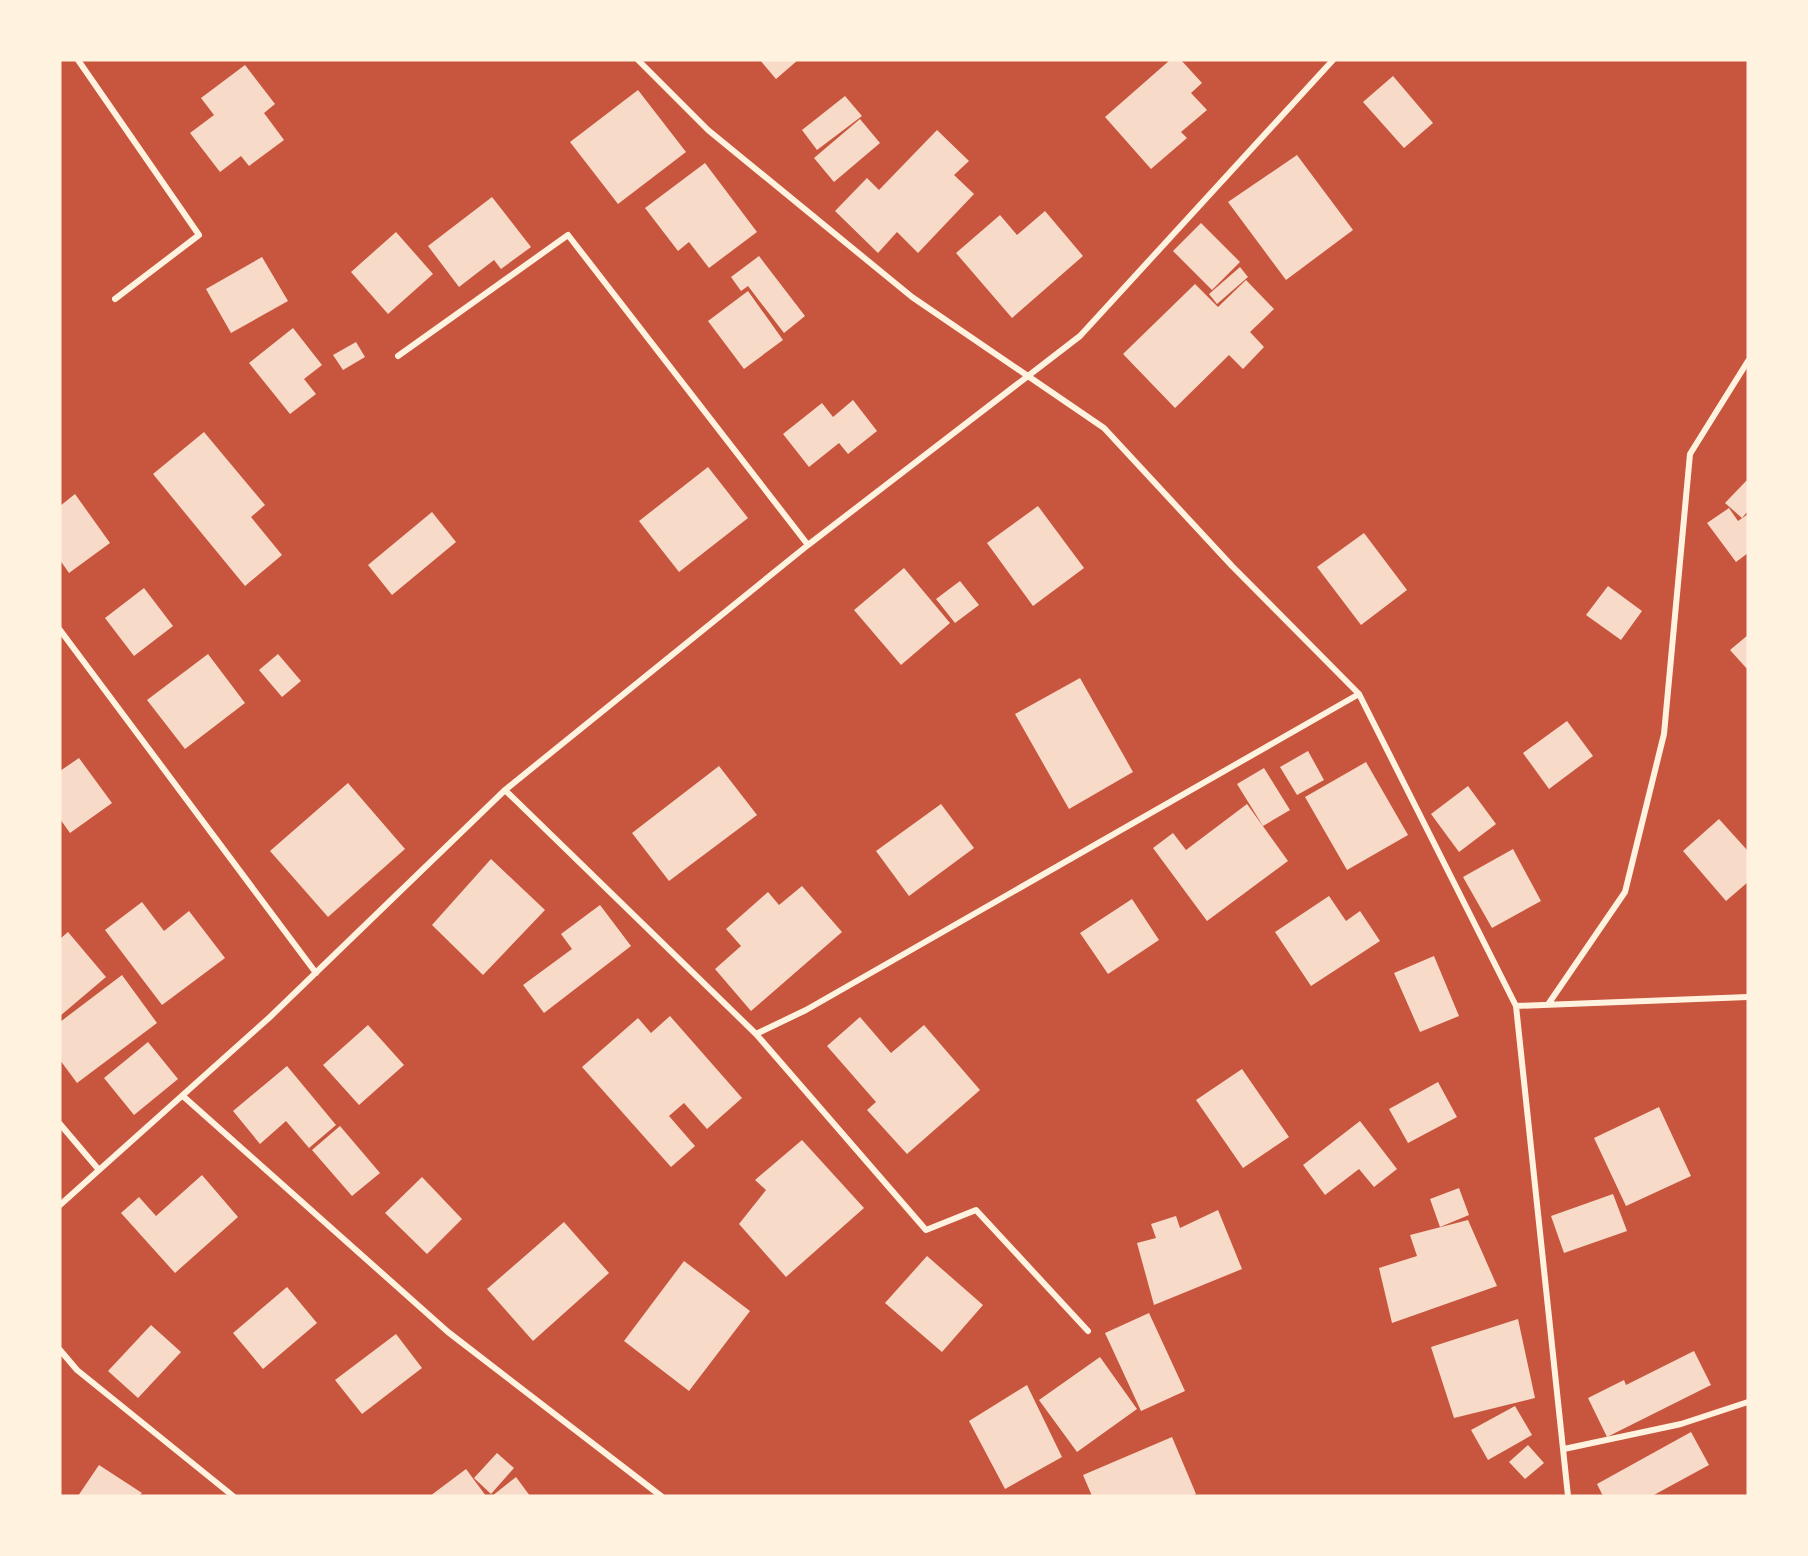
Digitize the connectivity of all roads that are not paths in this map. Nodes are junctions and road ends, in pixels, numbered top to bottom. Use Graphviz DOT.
graph roads {
  1 [pos="78,60"];
  2 [pos="638,60"];
  3 [pos="1333,60"];
  4 [pos="116,299"];
  5 [pos="398,356"];
  6 [pos="1748,361"];
  7 [pos="1027,376"];
  8 [pos="808,545"];
  9 [pos="60,630"];
  10 [pos="1359,694"];
  11 [pos="505,790"];
  12 [pos="316,973"];
  13 [pos="1748,996"];
  14 [pos="1550,1003"];
  15 [pos="1516,1006"];
  16 [pos="756,1034"];
  17 [pos="184,1096"];
  18 [pos="60,1124"];
  19 [pos="99,1170"];
  20 [pos="60,1205"];
  21 [pos="1088,1331"];
  22 [pos="60,1350"];
  23 [pos="1748,1401"];
  24 [pos="1564,1449"];
  25 [pos="233,1496"];
  26 [pos="661,1496"];
  27 [pos="1568,1496"];
  1 -- 4 [label="street"];
  2 -- 7 [label="street"];
  3 -- 7 [label="street"];
  5 -- 8 [label="street"];
  6 -- 14 [label="street"];
  7 -- 8 [label="street"];
  7 -- 10 [label="street"];
  8 -- 11 [label="street"];
  9 -- 12 [label="street"];
  10 -- 15 [label="street"];
  10 -- 16 [label="street"];
  11 -- 12 [label="street"];
  11 -- 16 [label="street"];
  12 -- 17 [label="street"];
  13 -- 14 [label="street"];
  14 -- 15 [label="street"];
  15 -- 24 [label="street"];
  16 -- 21 [label="street"];
  17 -- 19 [label="street"];
  17 -- 26 [label="street"];
  18 -- 19 [label="street"];
  19 -- 20 [label="street"];
  22 -- 25 [label="street"];
  23 -- 24 [label="street"];
  24 -- 27 [label="street"];
}
